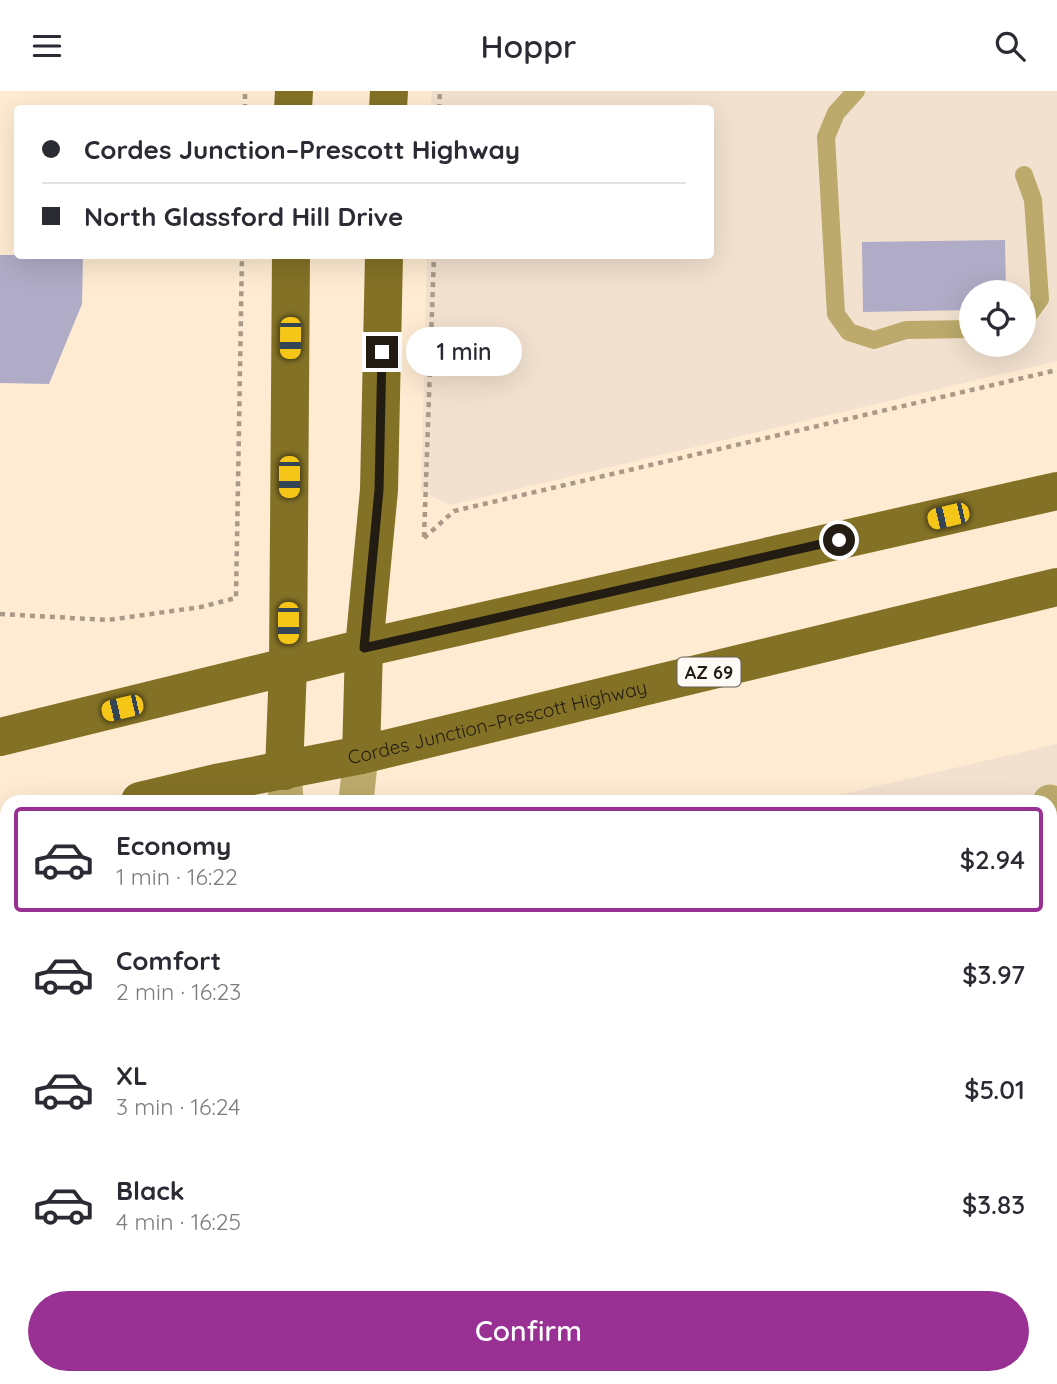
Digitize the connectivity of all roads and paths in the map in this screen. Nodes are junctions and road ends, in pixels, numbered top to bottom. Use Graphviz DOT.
graph roads {
  1 [pos="856,91"];
  2 [pos="1024,175"];
  3 [pos="242,259"];
  4 [pos="291,259"];
  5 [pos="384,259"];
  6 [pos="434,259"];
  7 [pos="1036,304"];
  8 [pos="959,329"];
  9 [pos="1057,370"];
  10 [pos="1057,491"];
  11 [pos="1057,587"];
  12 [pos="0,614"];
  13 [pos="364,648"];
  14 [pos="288,667"];
  15 [pos="0,737"];
  16 [pos="361,755"];
  17 [pos="285,786"];
  18 [pos="165,795"];
  19 [pos="357,795"];
  1 -- 8 [label="lane"];
  2 -- 7 [label="lane"];
  3 -- 12 [label="path"];
  4 -- 14 [label="main road"];
  5 -- 13 [label="main road"];
  6 -- 9 [label="path"];
  10 -- 13 [label="main road"];
  11 -- 16 [label="main road, Cordes Junction–Prescott Highway / AZ 69"];
  13 -- 14 [label="main road"];
  13 -- 16 [label="main road"];
  14 -- 15 [label="main road"];
  14 -- 17 [label="main road"];
  16 -- 17 [label="main road, Cordes Junction–Prescott Highway / AZ 69"];
  16 -- 19 [label="street"];
  17 -- 18 [label="main road, Cordes Junction–Prescott Highway / AZ 69"];
}
